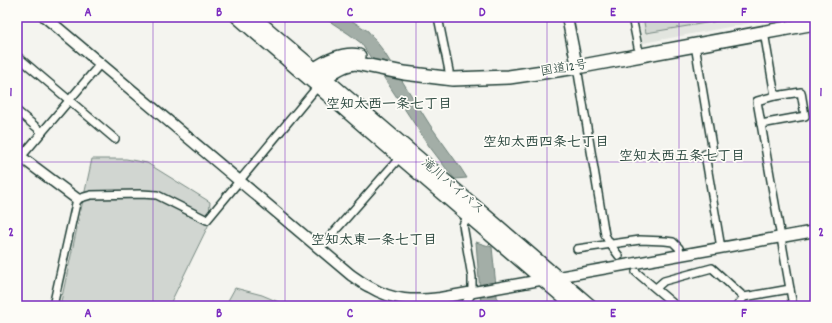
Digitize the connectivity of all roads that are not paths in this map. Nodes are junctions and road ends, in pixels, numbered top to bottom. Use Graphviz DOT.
graph roads {
  1 [pos="45,17"];
  2 [pos="238,17"];
  3 [pos="253,17"];
  4 [pos="438,17"];
  5 [pos="568,17"];
  6 [pos="632,17"];
  7 [pos="805,17"];
  8 [pos="815,23"];
  9 [pos="764,32"];
  10 [pos="695,44"];
  11 [pos="638,47"];
  12 [pos="17,56"];
  13 [pos="363,61"];
  14 [pos="101,63"];
  15 [pos="576,63"];
  16 [pos="402,69"];
  17 [pos="314,70"];
  18 [pos="449,70"];
  19 [pos="321,82"];
  20 [pos="775,96"];
  21 [pos="70,100"];
  22 [pos="17,111"];
  23 [pos="761,124"];
  24 [pos="42,132"];
  25 [pos="115,138"];
  26 [pos="404,153"];
  27 [pos="19,156"];
  28 [pos="239,180"];
  29 [pos="78,200"];
  30 [pos="468,215"];
  31 [pos="815,231"];
  32 [pos="782,237"];
  33 [pos="610,244"];
  34 [pos="320,248"];
  35 [pos="721,248"];
  36 [pos="577,249"];
  37 [pos="681,255"];
  38 [pos="619,256"];
  39 [pos="636,272"];
  40 [pos="550,279"];
  41 [pos="656,288"];
  42 [pos="790,288"];
  43 [pos="475,292"];
  44 [pos="744,297"];
  45 [pos="53,306"];
  46 [pos="464,306"];
  47 [pos="574,306"];
  48 [pos="590,306"];
  49 [pos="676,306"];
  50 [pos="737,306"];
  51 [pos="793,306"];
  1 -- 14 [label="street"];
  2 -- 19 [label="highway"];
  3 -- 17 [label="highway"];
  4 -- 18 [label="street"];
  5 -- 15 [label="street"];
  6 -- 11 [label="street"];
  7 -- 11 [label="highway, 国道12号"];
  8 -- 9 [label="highway, 国道12号"];
  9 -- 10 [label="highway, 国道12号"];
  9 -- 20 [label="street"];
  10 -- 15 [label="highway, 国道12号"];
  10 -- 35 [label="street"];
  11 -- 15 [label="highway, 国道12号"];
  12 -- 21 [label="street"];
  13 -- 16 [label="highway, 国道12号"];
  13 -- 17 [label="highway, 国道12号"];
  13 -- 19 [label="highway, 国道12号"];
  14 -- 21 [label="street"];
  14 -- 28 [label="street"];
  15 -- 16 [label="highway, 国道12号"];
  15 -- 18 [label="highway, 国道12号"];
  15 -- 33 [label="street"];
  16 -- 18 [label="highway, 国道12号"];
  17 -- 19 [label="highway"];
  19 -- 26 [label="highway, 滝川バイパス"];
  19 -- 28 [label="street"];
  20 -- 23 [label="street"];
  20 -- 23 [label="street"];
  21 -- 24 [label="street"];
  21 -- 25 [label="street"];
  22 -- 24 [label="street"];
  23 -- 32 [label="street"];
  24 -- 27 [label="street"];
  26 -- 30 [label="highway, 滝川バイパス"];
  26 -- 34 [label="street"];
  26 -- 40 [label="highway, 滝川バイパス"];
  27 -- 29 [label="street"];
  28 -- 29 [label="street"];
  28 -- 34 [label="street"];
  29 -- 45 [label="street"];
  30 -- 40 [label="highway, 滝川バイパス"];
  30 -- 43 [label="street"];
  31 -- 32 [label="street"];
  32 -- 35 [label="street"];
  32 -- 42 [label="street"];
  33 -- 36 [label="street"];
  33 -- 37 [label="street"];
  33 -- 38 [label="street"];
  34 -- 43 [label="street"];
  35 -- 37 [label="street"];
  37 -- 40 [label="street"];
  39 -- 41 [label="street"];
  40 -- 43 [label="street"];
  40 -- 47 [label="highway, 滝川バイパス"];
  40 -- 48 [label="highway, 滝川バイパス"];
  41 -- 44 [label="street"];
  41 -- 49 [label="street"];
  42 -- 44 [label="street"];
  42 -- 51 [label="street"];
  43 -- 46 [label="street"];
  44 -- 50 [label="street"];
}
